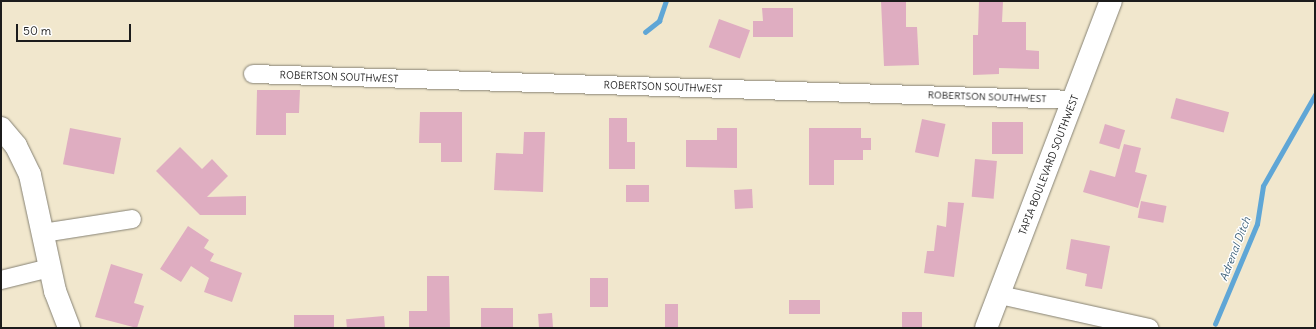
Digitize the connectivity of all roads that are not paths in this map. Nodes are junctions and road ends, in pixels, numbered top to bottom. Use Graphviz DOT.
graph roads {
  1 [pos="1111,1"];
  2 [pos="253,74"];
  3 [pos="1074,100"];
  4 [pos="1,128"];
  5 [pos="132,219"];
  6 [pos="43,233"];
  7 [pos="49,268"];
  8 [pos="1,280"];
  9 [pos="1000,295"];
  10 [pos="69,328"];
  11 [pos="986,328"];
  12 [pos="1149,328"];
  1 -- 3 [label="street, TAPIA BOULEVARD SOUTHWEST"];
  2 -- 3 [label="street, ROBERTSON SOUTHWEST"];
  3 -- 9 [label="street, TAPIA BOULEVARD SOUTHWEST"];
  4 -- 6 [label="street"];
  5 -- 6 [label="street"];
  6 -- 7 [label="street"];
  7 -- 8 [label="street"];
  7 -- 10 [label="street"];
  9 -- 11 [label="street, TAPIA BOULEVARD SOUTHWEST"];
  9 -- 12 [label="street"];
}
